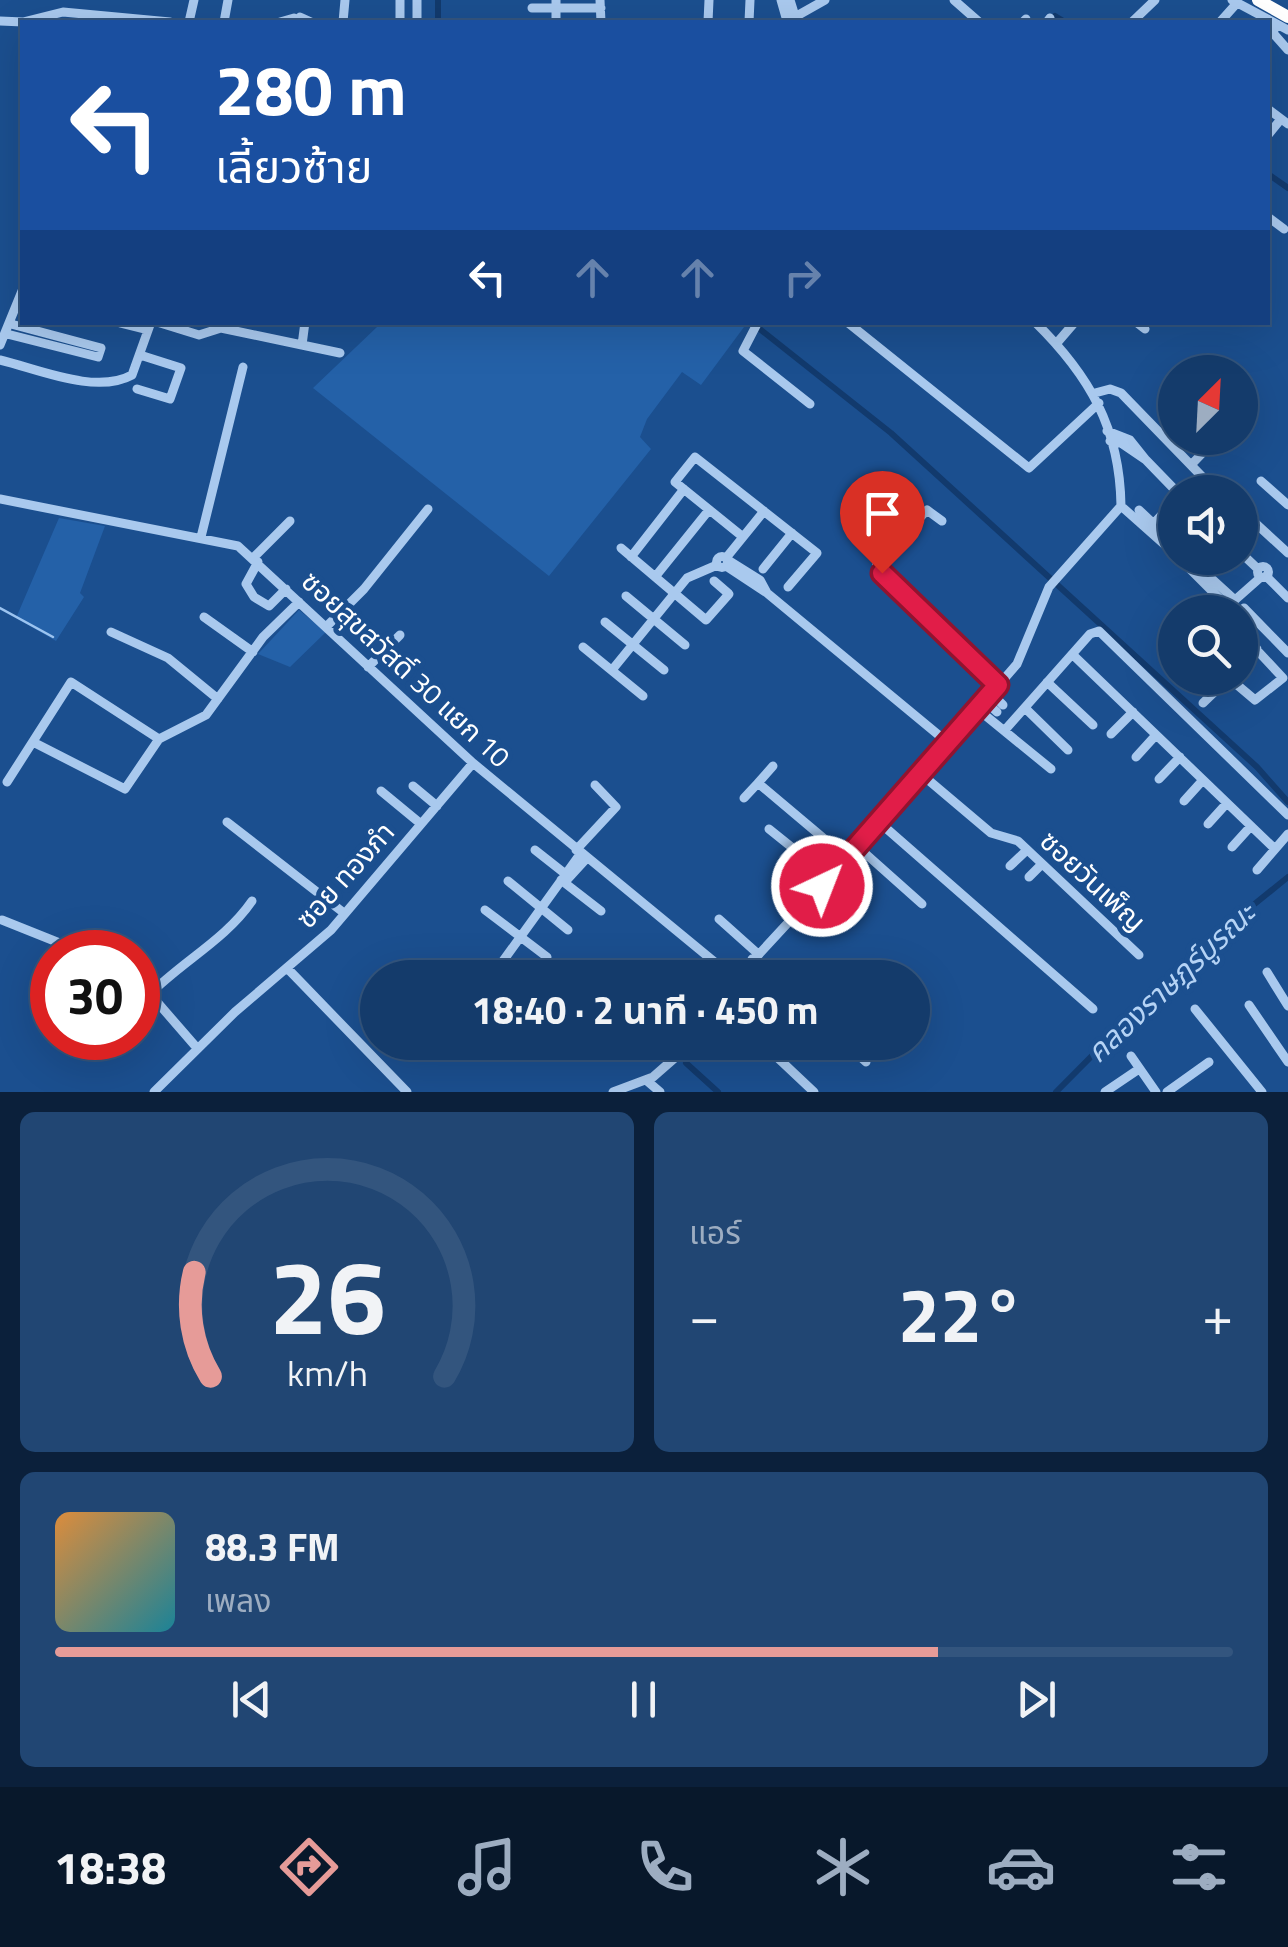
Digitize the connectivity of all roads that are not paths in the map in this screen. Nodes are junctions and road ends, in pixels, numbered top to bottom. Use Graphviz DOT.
graph roads {
  1 [pos="780,0"];
  2 [pos="790,0"];
  3 [pos="825,0"];
  4 [pos="954,0"];
  5 [pos="1155,0"];
  6 [pos="1258,0"];
  7 [pos="1271,0"];
  8 [pos="1235,1"];
  9 [pos="556,4"];
  10 [pos="600,4"];
  11 [pos="532,8"];
  12 [pos="1285,15"];
  13 [pos="31,20"];
  14 [pos="149,20"];
  15 [pos="789,20"];
  16 [pos="977,20"];
  17 [pos="1134,20"];
  18 [pos="1288,30"];
  19 [pos="1288,50"];
  20 [pos="1270,218"];
  21 [pos="1284,229"];
  22 [pos="20,299"];
  23 [pos="152,325"];
  24 [pos="305,325"];
  25 [pos="1038,325"];
  26 [pos="1072,325"];
  27 [pos="859,326"];
  28 [pos="755,327"];
  29 [pos="9,329"];
  30 [pos="1056,344"];
  31 [pos="0,345"];
  32 [pos="302,345"];
  33 [pos="340,353"];
  34 [pos="140,356"];
  35 [pos="0,360"];
  36 [pos="243,367"];
  37 [pos="137,389"];
  38 [pos="1097,398"];
  39 [pos="810,404"];
  40 [pos="1108,436"];
  41 [pos="1200,455"];
  42 [pos="1190,465"];
  43 [pos="1161,475"];
  44 [pos="1200,475"];
  45 [pos="1261,481"];
  46 [pos="684,489"];
  47 [pos="0,499"];
  48 [pos="1288,505"];
  49 [pos="1121,506"];
  50 [pos="428,509"];
  51 [pos="710,510"];
  52 [pos="1139,510"];
  53 [pos="764,511"];
  54 [pos="1158,520"];
  55 [pos="290,521"];
  56 [pos="942,521"];
  57 [pos="1154,524"];
  58 [pos="1258,524"];
  59 [pos="1158,528"];
  60 [pos="792,533"];
  61 [pos="201,536"];
  62 [pos="743,537"];
  63 [pos="1158,539"];
  64 [pos="620,548"];
  65 [pos="1287,551"];
  66 [pos="632,556"];
  67 [pos="255,560"];
  68 [pos="724,562"];
  69 [pos="1258,568"];
  70 [pos="763,569"];
  71 [pos="1263,572"];
  72 [pos="1194,575"];
  73 [pos="1208,575"];
  74 [pos="655,577"];
  75 [pos="714,581"];
  76 [pos="788,587"];
  77 [pos="286,589"];
  78 [pos="674,594"];
  79 [pos="1212,595"];
  80 [pos="626,596"];
  81 [pos="1288,598"];
  82 [pos="299,602"];
  83 [pos="204,617"];
  84 [pos="654,619"];
  85 [pos="605,622"];
  86 [pos="1258,622"];
  87 [pos="326,627"];
  88 [pos="111,632"];
  89 [pos="400,635"];
  90 [pos="1272,636"];
  91 [pos="633,644"];
  92 [pos="685,645"];
  93 [pos="583,647"];
  94 [pos="1258,648"];
  95 [pos="252,652"];
  96 [pos="1288,653"];
  97 [pos="1072,654"];
  98 [pos="368,666"];
  99 [pos="612,670"];
  100 [pos="664,670"];
  101 [pos="1048,682"];
  102 [pos="991,693"];
  103 [pos="1212,695"];
  104 [pos="1249,695"];
  105 [pos="643,696"];
  106 [pos="218,700"];
  107 [pos="1203,704"];
  108 [pos="1025,708"];
  109 [pos="1132,712"];
  110 [pos="986,716"];
  111 [pos="1006,717"];
  112 [pos="1093,725"];
  113 [pos="1110,734"];
  114 [pos="1156,735"];
  115 [pos="159,739"];
  116 [pos="33,742"];
  117 [pos="948,742"];
  118 [pos="1068,750"];
  119 [pos="1136,757"];
  120 [pos="1180,757"];
  121 [pos="473,763"];
  122 [pos="773,766"];
  123 [pos="1050,769"];
  124 [pos="920,774"];
  125 [pos="1160,780"];
  126 [pos="1203,780"];
  127 [pos="7,782"];
  128 [pos="758,783"];
  129 [pos="595,785"];
  130 [pos="413,786"];
  131 [pos="380,791"];
  132 [pos="744,798"];
  133 [pos="1184,801"];
  134 [pos="1227,804"];
  135 [pos="437,806"];
  136 [pos="1288,815"];
  137 [pos="227,822"];
  138 [pos="879,822"];
  139 [pos="421,824"];
  140 [pos="1208,824"];
  141 [pos="1251,826"];
  142 [pos="770,829"];
  143 [pos="1288,834"];
  144 [pos="282,842"];
  145 [pos="858,847"];
  146 [pos="1232,847"];
  147 [pos="1275,849"];
  148 [pos="534,850"];
  149 [pos="1027,850"];
  150 [pos="581,854"];
  151 [pos="274,856"];
  152 [pos="847,858"];
  153 [pos="1042,864"];
  154 [pos="1010,866"];
  155 [pos="1257,870"];
  156 [pos="830,878"];
  157 [pos="1028,878"];
  158 [pos="564,880"];
  159 [pos="508,882"];
  160 [pos="252,901"];
  161 [pos="922,904"];
  162 [pos="542,908"];
  163 [pos="485,910"];
  164 [pos="601,911"];
  165 [pos="344,912"];
  166 [pos="1108,912"];
  167 [pos="2,920"];
  168 [pos="719,920"];
  169 [pos="1102,922"];
  170 [pos="568,930"];
  171 [pos="30,931"];
  172 [pos="520,937"];
  173 [pos="1139,955"];
  174 [pos="755,956"];
  175 [pos="546,957"];
  176 [pos="504,960"];
  177 [pos="713,960"];
  178 [pos="751,960"];
  179 [pos="758,960"];
  180 [pos="287,968"];
  181 [pos="1267,972"];
  182 [pos="160,987"];
  183 [pos="1249,1005"];
  184 [pos="1288,1006"];
  185 [pos="160,1007"];
  186 [pos="1093,1009"];
  187 [pos="1195,1009"];
  188 [pos="197,1048"];
  189 [pos="1284,1048"];
  190 [pos="1131,1056"];
  191 [pos="675,1060"];
  192 [pos="780,1060"];
  193 [pos="1209,1062"];
  194 [pos="1288,1062"];
  195 [pos="1140,1069"];
  196 [pos="646,1080"];
  197 [pos="154,1092"];
  198 [pos="406,1092"];
  199 [pos="613,1092"];
  200 [pos="660,1092"];
  201 [pos="814,1092"];
  202 [pos="1105,1092"];
  203 [pos="1156,1092"];
  204 [pos="1167,1092"];
  205 [pos="1262,1092"];
  1 -- 15 [label="street"];
  2 -- 15 [label="street"];
  3 -- 15 [label="street"];
  4 -- 16 [label="street"];
  5 -- 17 [label="street"];
  6 -- 12 [label="highway"];
  7 -- 12 [label="highway"];
  8 -- 12 [label="street"];
  9 -- 10 [label="street"];
  9 -- 11 [label="street"];
  12 -- 18 [label="street"];
  12 -- 19 [label="street"];
  13 -- 14 [label="street"];
  20 -- 21 [label="street"];
  22 -- 29 [label="street"];
  23 -- 32 [label="street"];
  23 -- 34 [label="street"];
  24 -- 32 [label="street"];
  25 -- 30 [label="street"];
  26 -- 30 [label="street"];
  27 -- 38 [label="street"];
  28 -- 39 [label="street"];
  29 -- 29 [label="street"];
  29 -- 31 [label="street"];
  30 -- 38 [label="street"];
  32 -- 33 [label="street"];
  34 -- 35 [label="street"];
  34 -- 37 [label="street"];
  36 -- 61 [label="street"];
  38 -- 40 [label="street"];
  38 -- 42 [label="street"];
  40 -- 43 [label="street"];
  40 -- 49 [label="street"];
  41 -- 42 [label="street"];
  42 -- 44 [label="street"];
  45 -- 48 [label="street"];
  46 -- 51 [label="street"];
  46 -- 53 [label="street"];
  46 -- 66 [label="street"];
  47 -- 61 [label="street, ซอยสุขสวัสดิ์ 30 แยก 10"];
  49 -- 63 [label="street"];
  49 -- 102 [label="street"];
  50 -- 87 [label="street"];
  51 -- 62 [label="street"];
  51 -- 74 [label="street"];
  52 -- 57 [label="street"];
  53 -- 60 [label="street"];
  53 -- 62 [label="street"];
  54 -- 57 [label="street"];
  55 -- 67 [label="street"];
  56 -- 102 [label="street"];
  57 -- 59 [label="street"];
  58 -- 65 [label="street"];
  60 -- 70 [label="street"];
  60 -- 76 [label="street"];
  61 -- 67 [label="street, ซอยสุขสวัสดิ์ 30 แยก 10"];
  62 -- 68 [label="street"];
  64 -- 66 [label="street"];
  65 -- 71 [label="street"];
  66 -- 74 [label="street"];
  67 -- 77 [label="street, ซอยสุขสวัสดิ์ 30 แยก 10"];
  67 -- 77 [label="street"];
  68 -- 78 [label="street"];
  68 -- 117 [label="street"];
  69 -- 71 [label="street"];
  71 -- 73 [label="street"];
  71 -- 81 [label="street"];
  72 -- 79 [label="street"];
  74 -- 78 [label="street"];
  75 -- 78 [label="street"];
  77 -- 82 [label="street, ซอยสุขสวัสดิ์ 30 แยก 10"];
  78 -- 84 [label="street"];
  80 -- 84 [label="street"];
  82 -- 87 [label="street, ซอยสุขสวัสดิ์ 30 แยก 10"];
  82 -- 95 [label="street"];
  83 -- 95 [label="street"];
  84 -- 91 [label="street"];
  84 -- 92 [label="street"];
  85 -- 91 [label="street"];
  86 -- 90 [label="street"];
  87 -- 98 [label="street, ซอยสุขสวัสดิ์ 30 แยก 10"];
  88 -- 106 [label="street"];
  89 -- 98 [label="street"];
  90 -- 94 [label="street"];
  90 -- 96 [label="street"];
  91 -- 99 [label="street"];
  91 -- 100 [label="street"];
  93 -- 99 [label="street"];
  94 -- 104 [label="street"];
  95 -- 106 [label="street"];
  97 -- 101 [label="street"];
  97 -- 109 [label="street"];
  97 -- 136 [label="street"];
  98 -- 121 [label="street, ซอยสุขสวัสดิ์ 30 แยก 10"];
  99 -- 105 [label="street"];
  101 -- 108 [label="street"];
  101 -- 112 [label="street"];
  102 -- 111 [label="street"];
  102 -- 117 [label="street"];
  103 -- 107 [label="street"];
  106 -- 115 [label="street"];
  108 -- 111 [label="street"];
  108 -- 118 [label="street"];
  109 -- 113 [label="street"];
  109 -- 114 [label="street"];
  110 -- 111 [label="street"];
  111 -- 123 [label="street"];
  114 -- 119 [label="street"];
  114 -- 120 [label="street"];
  115 -- 116 [label="street"];
  115 -- 116 [label="street"];
  116 -- 127 [label="street"];
  117 -- 124 [label="street"];
  120 -- 125 [label="street"];
  120 -- 126 [label="street"];
  121 -- 135 [label="street, ซอย ทองภํา"];
  121 -- 150 [label="street, ซอยสุขสวัสดิ์ 30 แยก 10"];
  122 -- 128 [label="street"];
  124 -- 138 [label="street"];
  124 -- 149 [label="street, ซอยวันเพ็ญ"];
  126 -- 133 [label="street"];
  126 -- 134 [label="street"];
  128 -- 132 [label="street"];
  128 -- 152 [label="street"];
  129 -- 150 [label="street"];
  130 -- 135 [label="street"];
  131 -- 139 [label="street"];
  134 -- 140 [label="street"];
  134 -- 141 [label="street"];
  135 -- 139 [label="street, ซอย ทองภํา"];
  137 -- 151 [label="street"];
  138 -- 145 [label="street"];
  138 -- 186 [label="street"];
  139 -- 165 [label="street, ซอย ทองภํา"];
  141 -- 146 [label="street"];
  141 -- 147 [label="street"];
  142 -- 156 [label="street"];
  143 -- 147 [label="street"];
  144 -- 151 [label="street"];
  145 -- 152 [label="street"];
  145 -- 161 [label="street"];
  147 -- 155 [label="street"];
  148 -- 158 [label="street"];
  149 -- 153 [label="street, ซอยวันเพ็ญ"];
  149 -- 154 [label="street"];
  150 -- 158 [label="street"];
  150 -- 177 [label="street, ซอยสุขสวัสดิ์ 30 แยก 10"];
  151 -- 165 [label="street"];
  152 -- 156 [label="street"];
  153 -- 157 [label="street"];
  153 -- 169 [label="street, ซอยวันเพ็ญ"];
  156 -- 174 [label="street"];
  158 -- 162 [label="street"];
  158 -- 164 [label="street"];
  159 -- 162 [label="street"];
  160 -- 182 [label="street"];
  162 -- 170 [label="street"];
  162 -- 172 [label="street"];
  163 -- 172 [label="street"];
  165 -- 180 [label="street, ซอย ทองภํา"];
  166 -- 169 [label="street"];
  167 -- 171 [label="street"];
  168 -- 174 [label="street"];
  169 -- 173 [label="street, ซอยวันเพ็ญ"];
  172 -- 175 [label="street"];
  172 -- 176 [label="street"];
  174 -- 178 [label="street"];
  174 -- 179 [label="street"];
  180 -- 188 [label="street, ซอย ทองภํา"];
  180 -- 198 [label="street"];
  181 -- 184 [label="street"];
  183 -- 189 [label="street"];
  185 -- 188 [label="street"];
  187 -- 205 [label="street"];
  188 -- 197 [label="street, ซอย ทองภํา"];
  189 -- 194 [label="street"];
  190 -- 195 [label="street"];
  191 -- 196 [label="street"];
  192 -- 201 [label="street"];
  193 -- 204 [label="street"];
  195 -- 202 [label="street"];
  195 -- 203 [label="street"];
  196 -- 199 [label="street"];
  196 -- 200 [label="street"];
}
